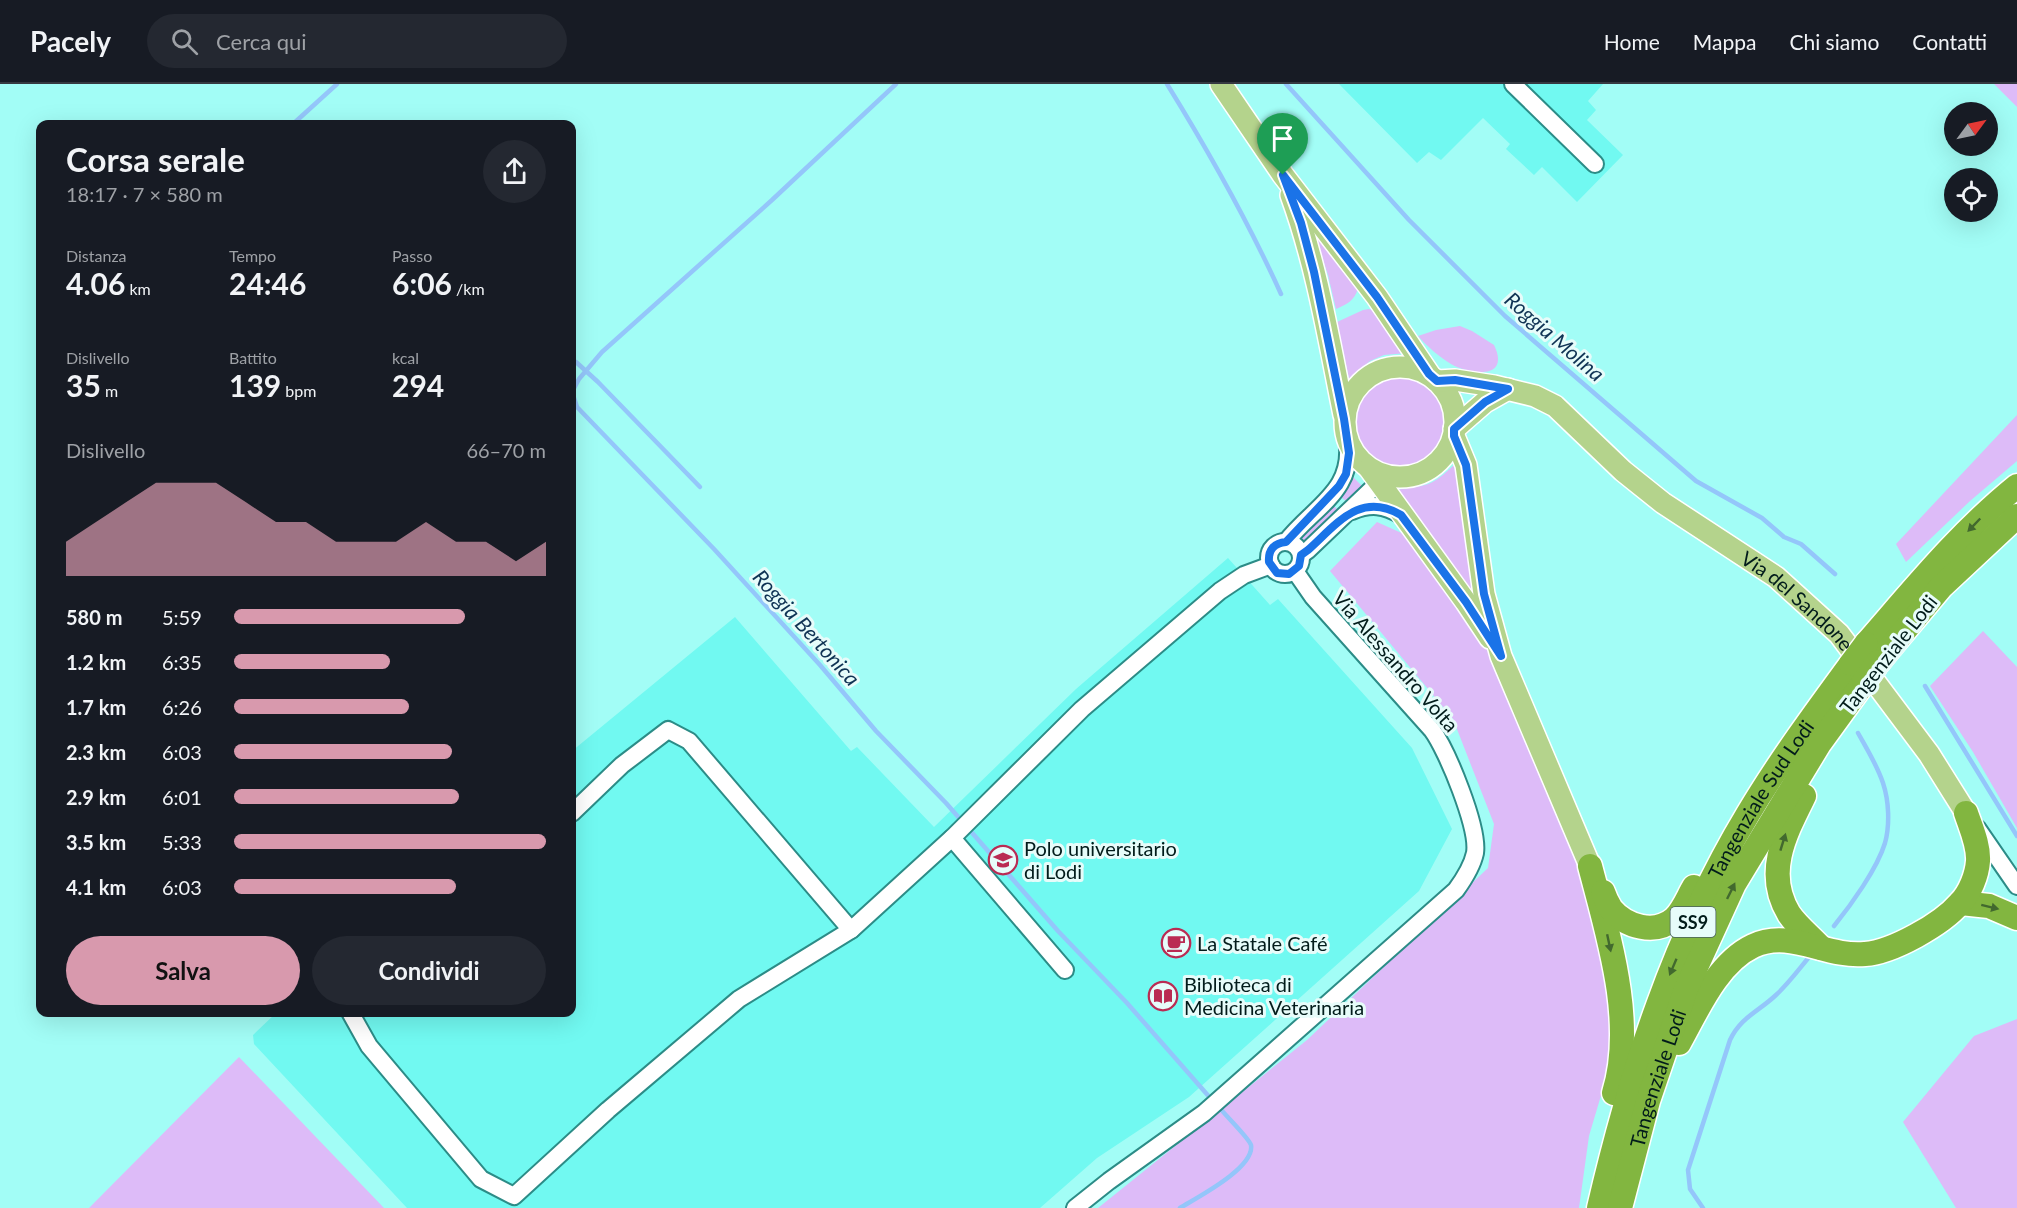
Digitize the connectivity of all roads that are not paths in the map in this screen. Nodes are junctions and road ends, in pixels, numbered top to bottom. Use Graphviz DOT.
graph roads {
  1 [pos="1221,84"];
  2 [pos="1513,84"];
  3 [pos="1595,164"];
  4 [pos="1283,175"];
  5 [pos="1433,377"];
  6 [pos="1508,389"];
  7 [pos="1346,429"];
  8 [pos="1454,432"];
  9 [pos="1381,475"];
  10 [pos="2017,486"];
  11 [pos="1349,513"];
  12 [pos="1401,515"];
  13 [pos="2017,516"];
  14 [pos="1286,542"];
  15 [pos="1301,555"];
  16 [pos="1271,565"];
  17 [pos="1295,571"];
  18 [pos="1872,653"];
  19 [pos="1501,656"];
  20 [pos="1857,673"];
  21 [pos="1819,744"];
  22 [pos="576,809"];
  23 [pos="1966,813"];
  24 [pos="955,835"];
  25 [pos="1733,841"];
  26 [pos="1590,866"];
  27 [pos="2017,886"];
  28 [pos="1961,903"];
  29 [pos="2017,918"];
  30 [pos="851,930"];
  31 [pos="1821,948"];
  32 [pos="1065,970"];
  33 [pos="353,1017"];
  34 [pos="1648,1101"];
  35 [pos="1075,1208"];
  36 [pos="1598,1208"];
  37 [pos="1620,1208"];
  1 -- 4 [label="main road"];
  2 -- 3 [label="street"];
  4 -- 5 [label="main road"];
  4 -- 7 [label="main road"];
  5 -- 6 [label="main road, Via del Sandone"];
  5 -- 7 [label="main road"];
  5 -- 8 [label="main road"];
  6 -- 8 [label="main road"];
  6 -- 23 [label="main road, Via del Sandone"];
  7 -- 9 [label="main road"];
  7 -- 14 [label="street"];
  8 -- 9 [label="main road"];
  8 -- 19 [label="main road"];
  9 -- 11 [label="street"];
  9 -- 12 [label="main road"];
  10 -- 18 [label="highway, SS9, one-way"];
  11 -- 12 [label="street"];
  11 -- 15 [label="street"];
  12 -- 19 [label="main road"];
  13 -- 18 [label="highway, Tangenziale Lodi / SS9"];
  14 -- 15 [label="street"];
  14 -- 16 [label="street"];
  15 -- 17 [label="street"];
  16 -- 17 [label="street"];
  16 -- 24 [label="street"];
  17 -- 35 [label="street, Via Alessandro Volta"];
  18 -- 20 [label="highway, Tangenziale Lodi / SS9, bridge"];
  19 -- 26 [label="main road"];
  20 -- 21 [label="highway, Tangenziale Lodi / SS9"];
  20 -- 25 [label="highway, Tangenziale Sud Lodi / SS9"];
  31 -- 21 [label="highway, one-way"];
  34 -- 21 [label="highway, Tangenziale Lodi / SS9, one-way"];
  22 -- 30 [label="street"];
  23 -- 27 [label="street, Via del Sandone"];
  23 -- 28 [label="highway"];
  24 -- 30 [label="street"];
  24 -- 32 [label="street"];
  25 -- 26 [label="highway"];
  25 -- 36 [label="highway, Tangenziale Sud Lodi / SS9, one-way"];
  26 -- 36 [label="highway, one-way"];
  28 -- 29 [label="highway, one-way"];
  28 -- 31 [label="highway"];
  30 -- 33 [label="street"];
  31 -- 34 [label="highway"];
  34 -- 37 [label="highway, Tangenziale Lodi / SS9"];
}
